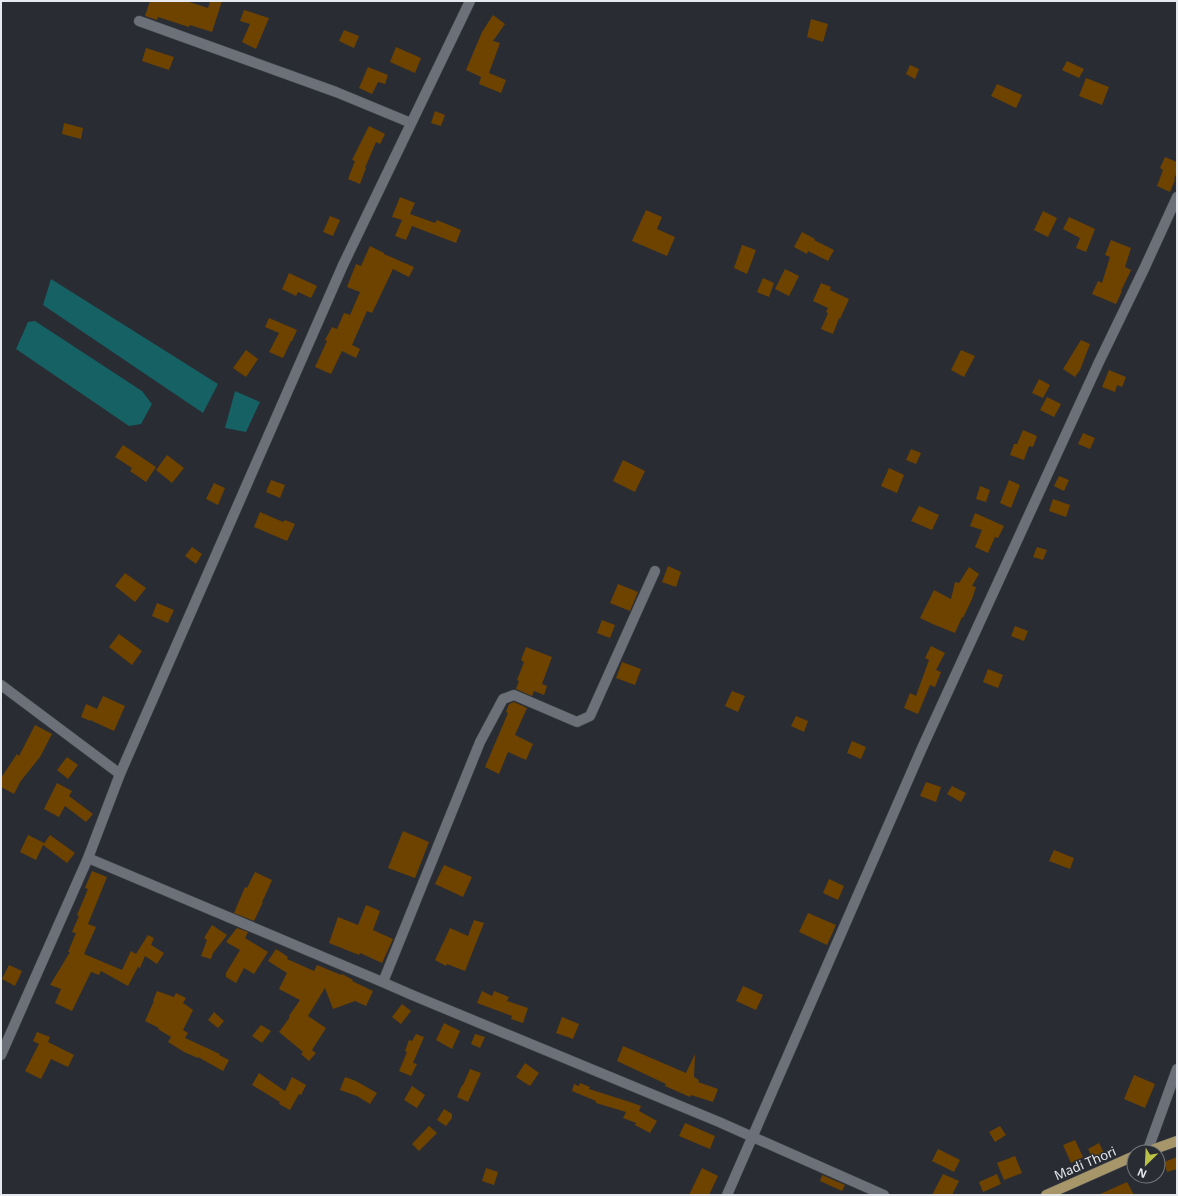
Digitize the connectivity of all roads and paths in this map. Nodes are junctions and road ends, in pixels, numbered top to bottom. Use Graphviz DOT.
graph roads {
  1 [pos="470,1"];
  2 [pos="139,21"];
  3 [pos="411,123"];
  4 [pos="1177,197"];
  5 [pos="655,571"];
  6 [pos="1,685"];
  7 [pos="120,774"];
  8 [pos="88,858"];
  9 [pos="383,982"];
  10 [pos="1,1055"];
  11 [pos="1177,1069"];
  12 [pos="752,1136"];
  13 [pos="1177,1141"];
  14 [pos="1149,1144"];
  15 [pos="1166,1145"];
  16 [pos="1126,1160"];
  17 [pos="727,1195"];
  18 [pos="884,1195"];
  19 [pos="1046,1195"];
  1 -- 3 [label="street"];
  2 -- 3 [label="street"];
  3 -- 7 [label="street"];
  4 -- 12 [label="street"];
  5 -- 9 [label="street"];
  6 -- 7 [label="street"];
  7 -- 8 [label="street"];
  8 -- 9 [label="street"];
  8 -- 10 [label="street"];
  9 -- 12 [label="street"];
  11 -- 14 [label="street"];
  12 -- 17 [label="street"];
  12 -- 18 [label="street"];
  13 -- 15 [label="main road"];
  16 -- 19 [label="main road, Madi Thori"];
}
